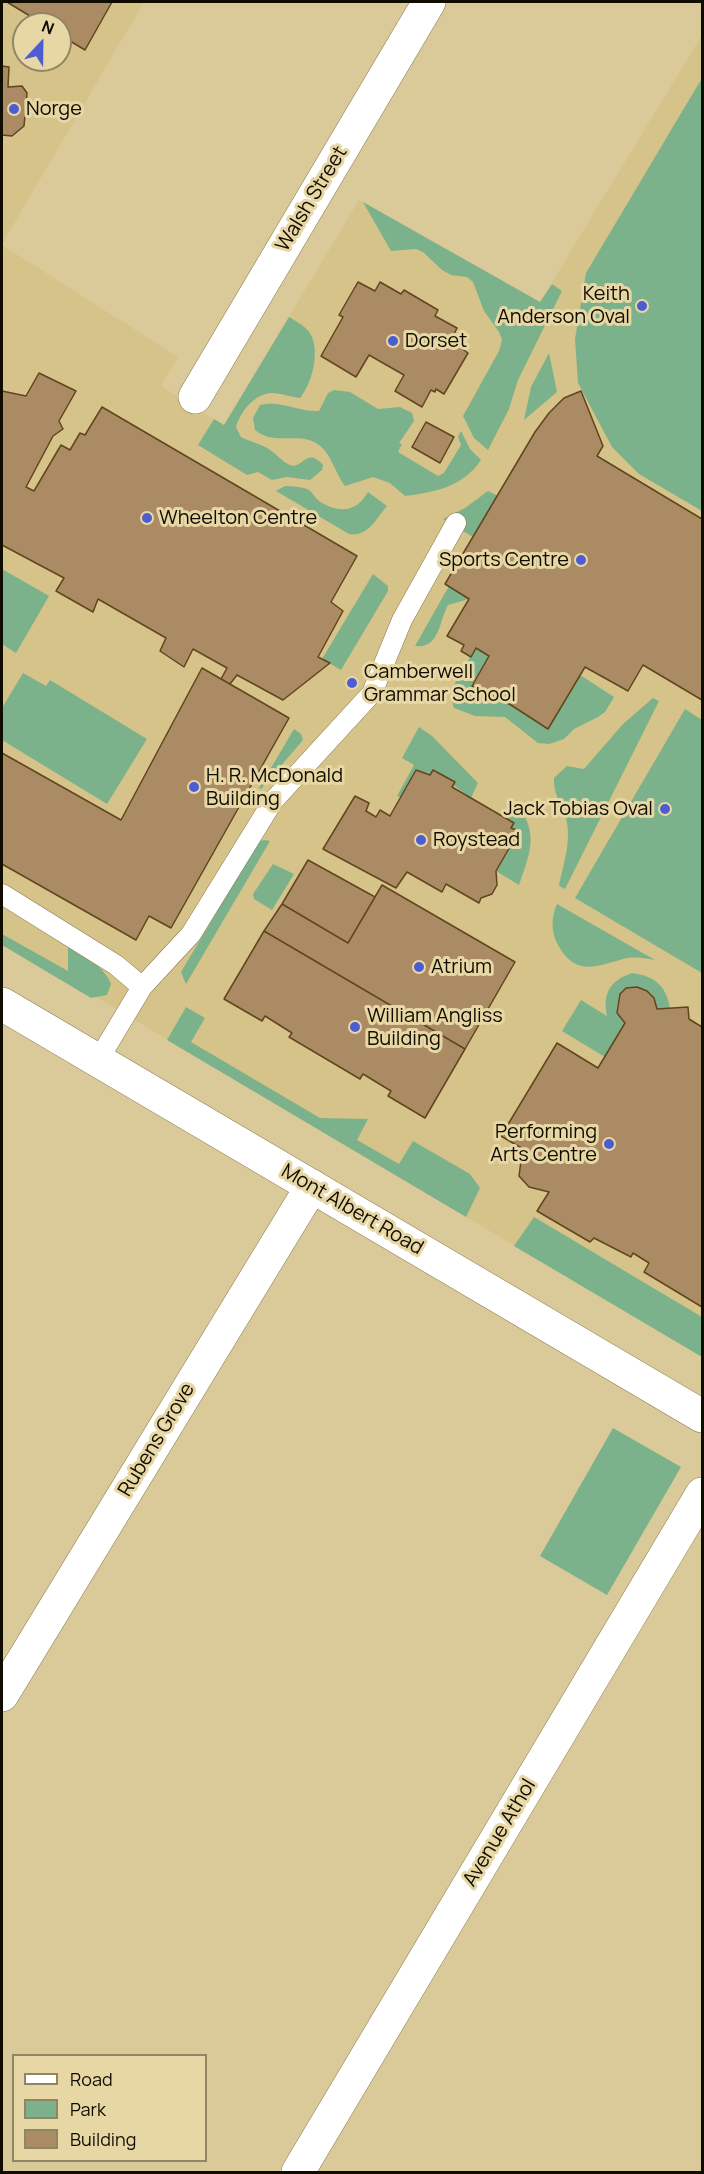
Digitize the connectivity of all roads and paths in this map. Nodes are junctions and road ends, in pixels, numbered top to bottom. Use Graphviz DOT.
graph roads {
  1 [pos="429,2"];
  2 [pos="195,397"];
  3 [pos="456,523"];
  4 [pos="2,894"];
  5 [pos="142,987"];
  6 [pos="2,1004"];
  7 [pos="97,1062"];
  8 [pos="312,1186"];
  9 [pos="702,1416"];
  10 [pos="702,1494"];
  11 [pos="2,1695"];
  12 [pos="298,2172"];
  1 -- 2 [label="street, Walsh Street"];
  3 -- 5 [label="lane"];
  4 -- 5 [label="lane"];
  5 -- 7 [label="lane"];
  6 -- 7 [label="street, Mont Albert Road"];
  7 -- 8 [label="street, Mont Albert Road"];
  8 -- 9 [label="street, Mont Albert Road"];
  8 -- 11 [label="street, Rubens Grove"];
  10 -- 12 [label="street, Avenue Athol"];
}
